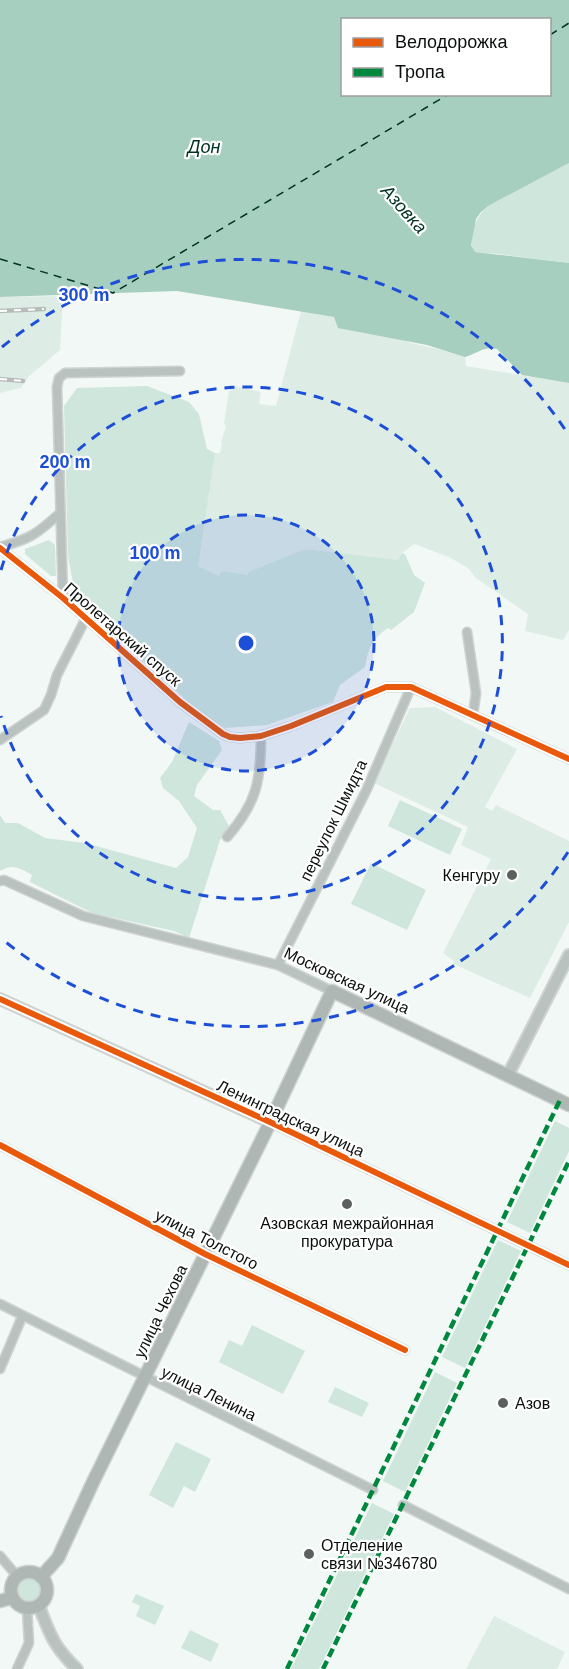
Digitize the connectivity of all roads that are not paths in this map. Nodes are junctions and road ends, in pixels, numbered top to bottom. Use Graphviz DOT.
graph roads {
  1 [pos="180,371"];
  2 [pos="60,513"];
  3 [pos="0,547"];
  4 [pos="63,598"];
  5 [pos="85,620"];
  6 [pos="467,632"];
  7 [pos="411,687"];
  8 [pos="473,715"];
  9 [pos="261,736"];
  10 [pos="0,740"];
  11 [pos="569,759"];
  12 [pos="227,837"];
  13 [pos="0,881"];
  14 [pos="569,954"];
  15 [pos="278,965"];
  16 [pos="332,991"];
  17 [pos="0,999"];
  18 [pos="508,1075"];
  19 [pos="569,1105"];
  20 [pos="270,1122"];
  21 [pos="0,1145"];
  22 [pos="206,1254"];
  23 [pos="569,1265"];
  24 [pos="0,1305"];
  25 [pos="22,1317"];
  26 [pos="405,1350"];
  27 [pos="0,1370"];
  28 [pos="146,1378"];
  29 [pos="372,1490"];
  30 [pos="403,1505"];
  31 [pos="0,1556"];
  32 [pos="16,1576"];
  33 [pos="41,1577"];
  34 [pos="569,1589"];
  35 [pos="6,1599"];
  36 [pos="33,1607"];
  37 [pos="17,1669"];
  38 [pos="77,1669"];
  1 -- 2 [label="street"];
  2 -- 3 [label="street"];
  2 -- 4 [label="street"];
  3 -- 4 [label="street, Пролетарский спуск"];
  4 -- 5 [label="street, Пролетарский спуск"];
  5 -- 9 [label="street, Пролетарский спуск"];
  5 -- 10 [label="street"];
  6 -- 8 [label="street"];
  7 -- 8 [label="street"];
  7 -- 9 [label="street"];
  7 -- 15 [label="street, переулок Шмидта"];
  8 -- 11 [label="street"];
  9 -- 12 [label="street"];
  13 -- 15 [label="street, Московская улица"];
  14 -- 18 [label="street"];
  15 -- 16 [label="street, Московская улица"];
  16 -- 18 [label="main road, Московская улица"];
  16 -- 20 [label="main road, улица Чехова"];
  17 -- 20 [label="street, Ленинградская улица"];
  18 -- 19 [label="main road, Московская улица"];
  20 -- 22 [label="main road, улица Чехова"];
  20 -- 23 [label="street, Ленинградская улица"];
  21 -- 22 [label="street, улица Толстого"];
  22 -- 26 [label="street, улица Толстого"];
  22 -- 28 [label="main road, улица Чехова"];
  24 -- 25 [label="street, улица Ленина"];
  25 -- 27 [label="street"];
  25 -- 28 [label="street, улица Ленина"];
  28 -- 29 [label="street, улица Ленина"];
  28 -- 33 [label="main road, улица Чехова"];
  30 -- 34 [label="street"];
  31 -- 32 [label="street"];
  32 -- 33 [label="main road"];
  32 -- 35 [label="main road"];
  33 -- 36 [label="main road"];
  35 -- 36 [label="main road"];
  36 -- 37 [label="street"];
  36 -- 38 [label="street"];
}
